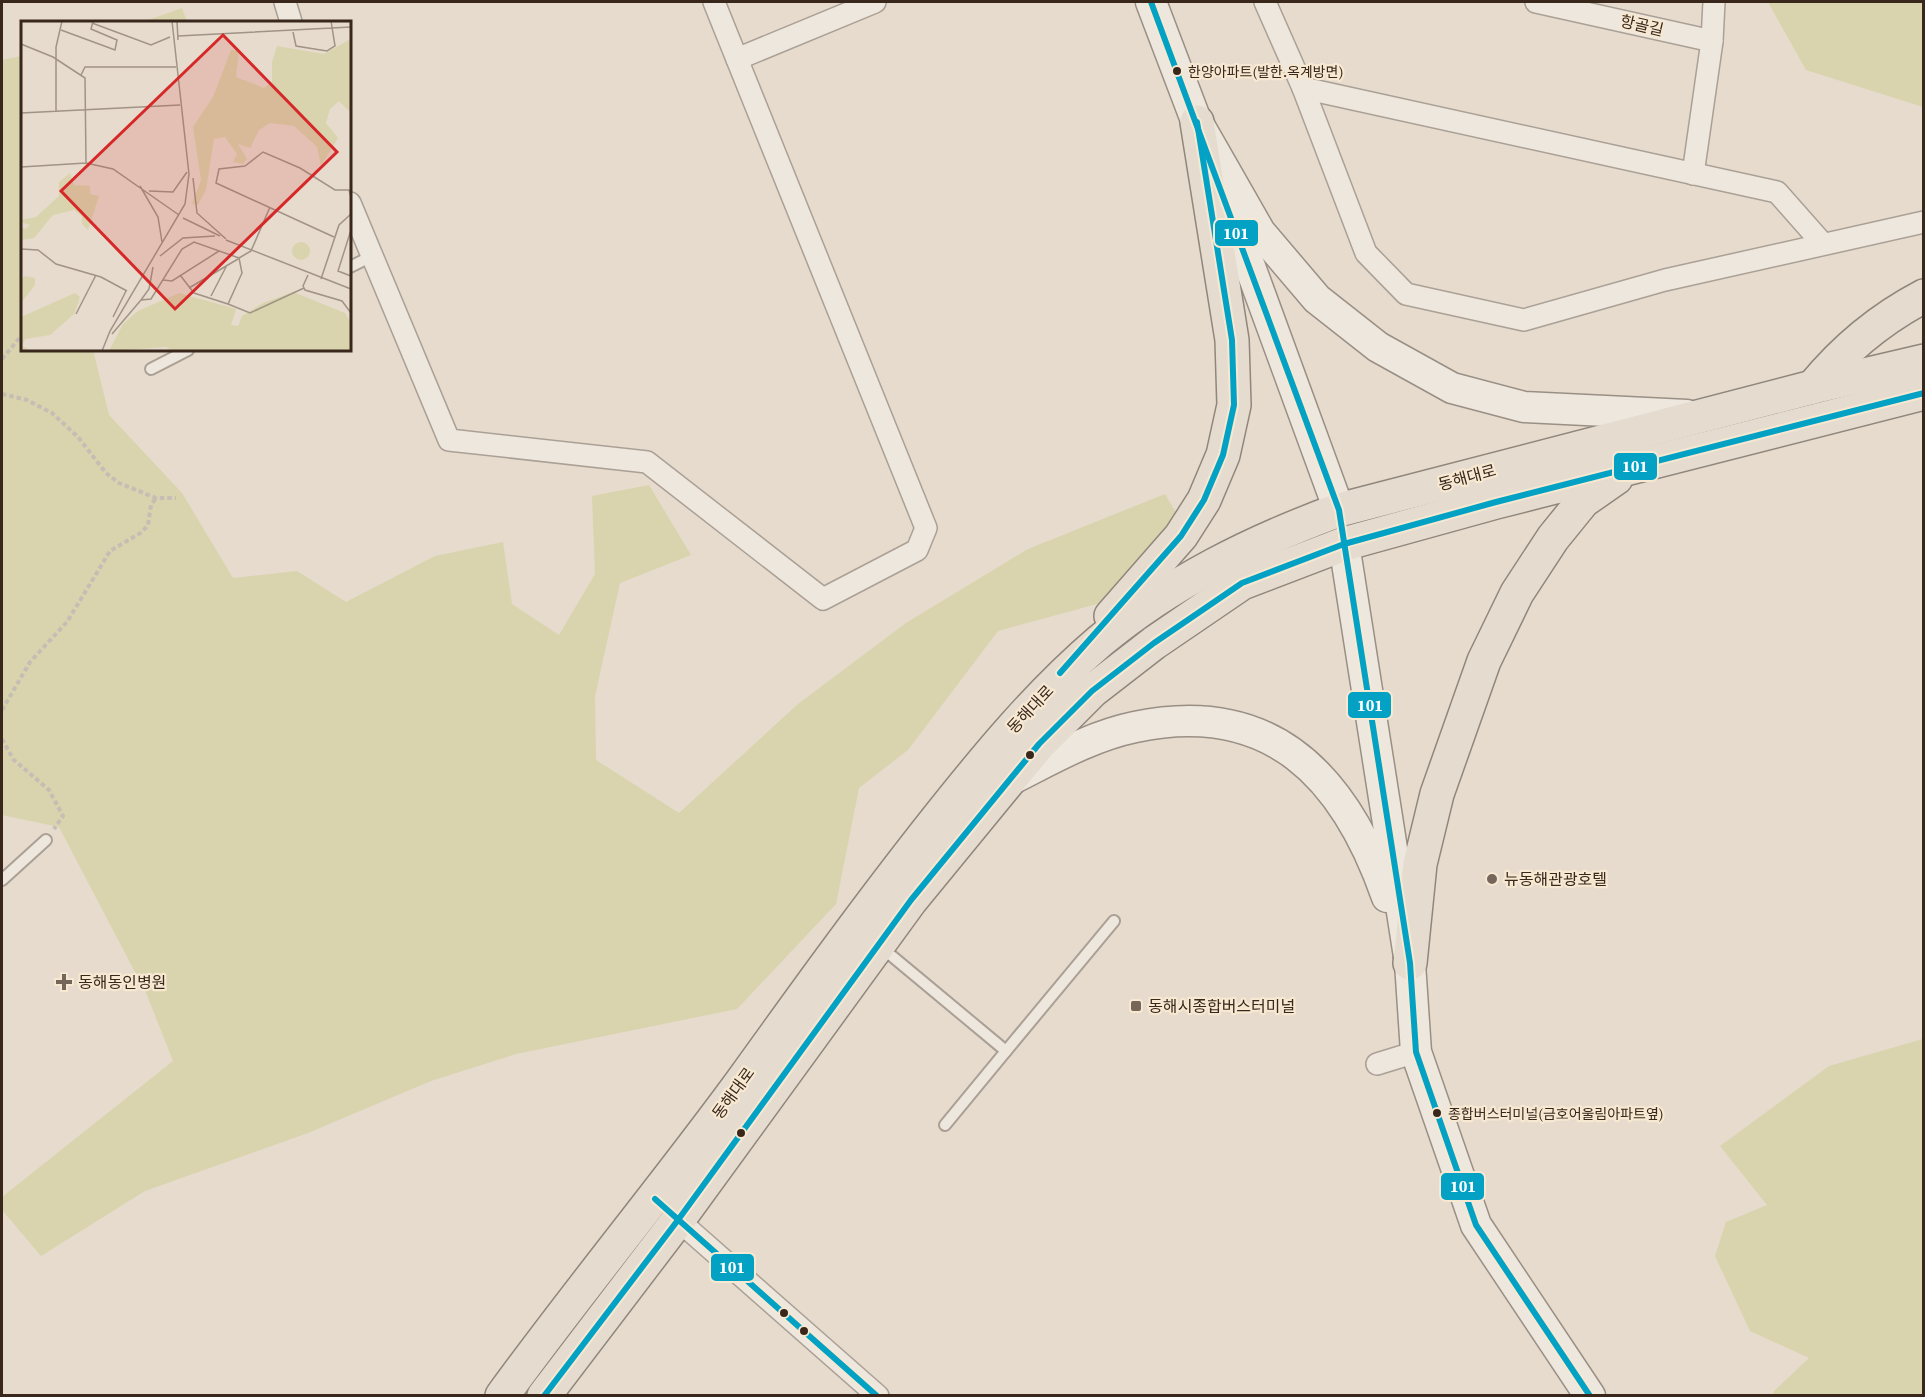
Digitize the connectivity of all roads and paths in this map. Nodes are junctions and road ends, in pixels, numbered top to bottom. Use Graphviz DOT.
graph roads {
  1 [pos="285,2"];
  2 [pos="714,2"];
  3 [pos="875,2"];
  4 [pos="1151,2"];
  5 [pos="1264,2"];
  6 [pos="1536,2"];
  7 [pos="1714,2"];
  8 [pos="291,21"];
  9 [pos="1712,40"];
  10 [pos="736,59"];
  11 [pos="1303,88"];
  12 [pos="1197,122"];
  13 [pos="1694,174"];
  14 [pos="351,205"];
  15 [pos="1923,222"];
  16 [pos="1823,244"];
  17 [pos="372,256"];
  18 [pos="351,266"];
  19 [pos="1923,296"];
  20 [pos="21,336"];
  21 [pos="186,351"];
  22 [pos="2,359"];
  23 [pos="1923,362"];
  24 [pos="151,369"];
  25 [pos="1812,387"];
  26 [pos="2,394"];
  27 [pos="1917,396"];
  28 [pos="1702,416"];
  29 [pos="1631,467"];
  30 [pos="156,498"];
  31 [pos="176,498"];
  32 [pos="1339,510"];
  33 [pos="1344,544"];
  34 [pos="1041,695"];
  35 [pos="2,710"];
  36 [pos="2,739"];
  37 [pos="1010,780"];
  38 [pos="46,840"];
  39 [pos="2,880"];
  40 [pos="1114,921"];
  41 [pos="879,945"];
  42 [pos="1410,963"];
  43 [pos="1006,1051"];
  44 [pos="1416,1052"];
  45 [pos="1377,1064"];
  46 [pos="945,1125"];
  47 [pos="666,1210"];
  48 [pos="502,1395"];
  49 [pos="544,1395"];
  50 [pos="878,1395"];
  51 [pos="1590,1395"];
  1 -- 8 [label="street"];
  2 -- 10 [label="street"];
  3 -- 10 [label="street"];
  4 -- 12 [label="street"];
  5 -- 11 [label="street"];
  6 -- 9 [label="street, 항골길"];
  7 -- 9 [label="street"];
  9 -- 13 [label="street"];
  10 -- 17 [label="street"];
  11 -- 13 [label="street"];
  11 -- 16 [label="street"];
  12 -- 28 [label="street"];
  12 -- 32 [label="street"];
  12 -- 34 [label="main road"];
  13 -- 16 [label="street"];
  14 -- 17 [label="street"];
  15 -- 16 [label="street"];
  17 -- 18 [label="lane"];
  19 -- 25 [label="main road"];
  20 -- 22 [label="path"];
  21 -- 24 [label="lane"];
  23 -- 25 [label="main road, 동해대로"];
  25 -- 28 [label="main road, 동해대로"];
  26 -- 30 [label="path"];
  27 -- 29 [label="main road"];
  28 -- 32 [label="main road, 동해대로"];
  29 -- 33 [label="main road"];
  29 -- 42 [label="main road"];
  30 -- 31 [label="path"];
  30 -- 35 [label="path"];
  32 -- 33 [label="main road"];
  32 -- 34 [label="main road, 동해대로"];
  33 -- 37 [label="main road"];
  33 -- 42 [label="street"];
  34 -- 47 [label="main road, 동해대로"];
  36 -- 38 [label="path"];
  37 -- 41 [label="main road"];
  37 -- 42 [label="street"];
  38 -- 39 [label="lane"];
  40 -- 43 [label="lane"];
  41 -- 43 [label="lane"];
  41 -- 47 [label="main road"];
  42 -- 44 [label="street"];
  43 -- 46 [label="lane"];
  44 -- 45 [label="street"];
  44 -- 51 [label="street"];
  47 -- 48 [label="main road, 동해대로"];
  47 -- 49 [label="main road"];
  47 -- 50 [label="street"];
}
